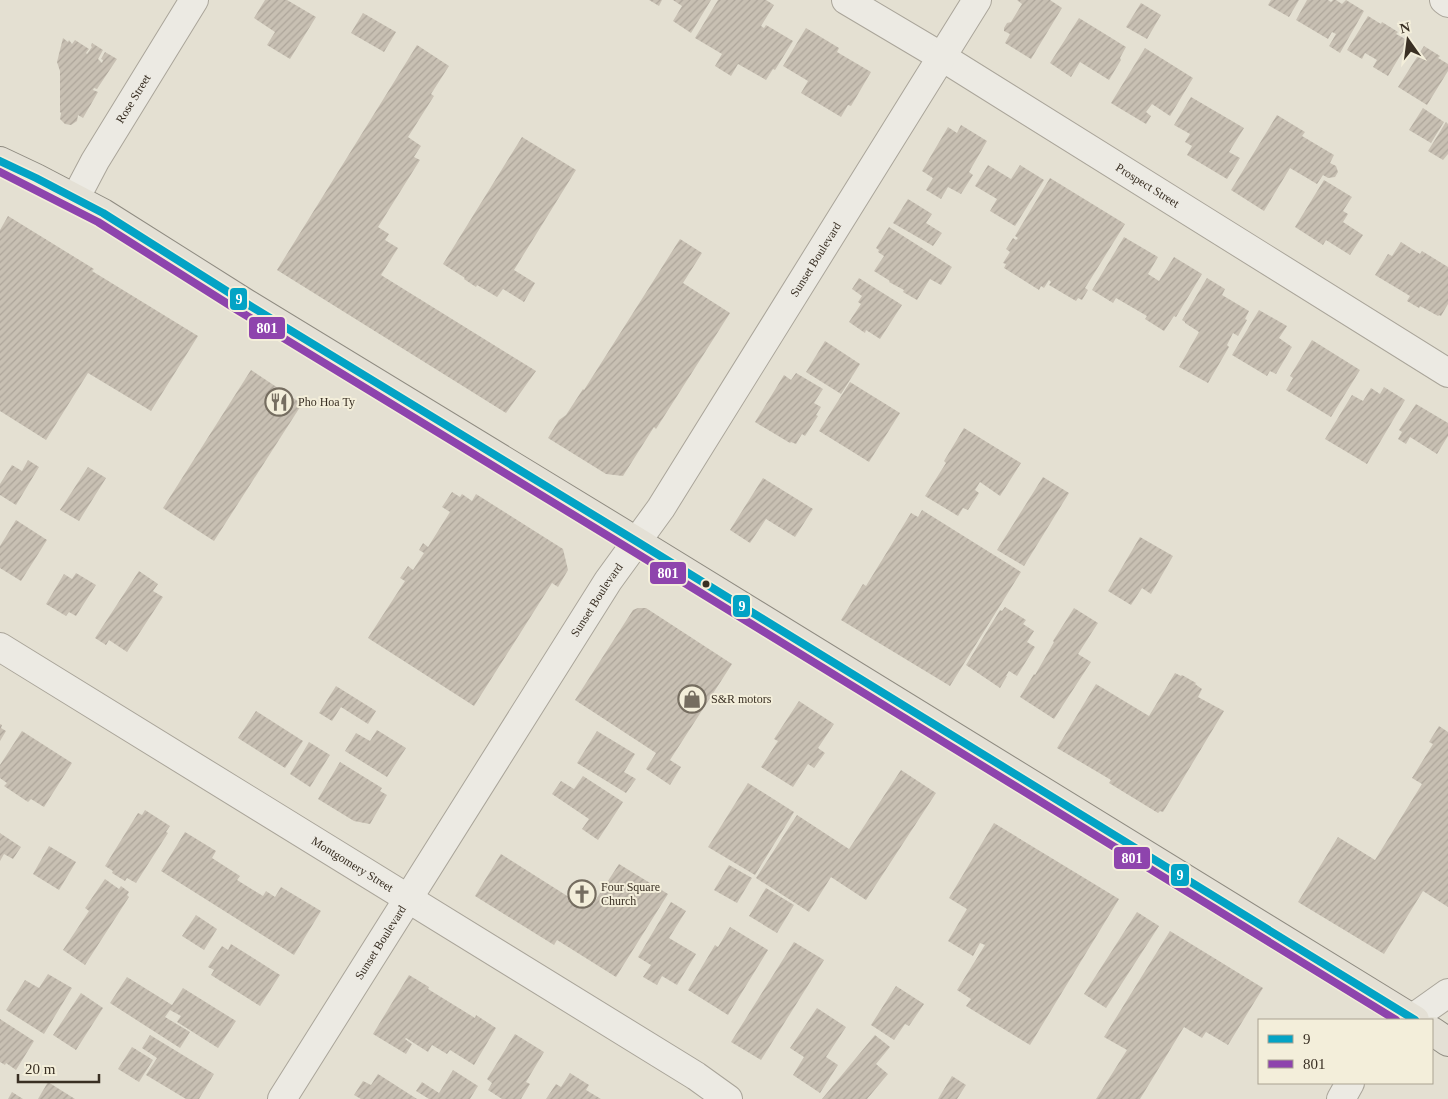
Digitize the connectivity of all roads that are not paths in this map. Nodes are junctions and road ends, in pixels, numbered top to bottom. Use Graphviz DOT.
graph roads {
  1 [pos="194,0"];
  2 [pos="846,0"];
  3 [pos="977,0"];
  4 [pos="1444,0"];
  5 [pos="1448,3"];
  6 [pos="942,57"];
  7 [pos="0,161"];
  8 [pos="76,198"];
  9 [pos="1448,373"];
  10 [pos="636,541"];
  11 [pos="0,647"];
  12 [pos="408,899"];
  13 [pos="1448,993"];
  14 [pos="1411,1019"];
  15 [pos="1421,1019"];
  16 [pos="1433,1033"];
  17 [pos="1448,1042"];
  18 [pos="1349,1084"];
  19 [pos="282,1099"];
  20 [pos="728,1099"];
  21 [pos="1341,1099"];
  1 -- 8 [label="street, Rose Street"];
  2 -- 6 [label="street, Prospect Street"];
  3 -- 6 [label="street, Sunset Boulevard"];
  4 -- 5 [label="street"];
  6 -- 9 [label="street, Prospect Street"];
  6 -- 10 [label="street, Sunset Boulevard"];
  7 -- 8 [label="main road"];
  8 -- 10 [label="main road"];
  10 -- 12 [label="street, Sunset Boulevard"];
  10 -- 14 [label="main road"];
  11 -- 12 [label="street, Montgomery Street"];
  12 -- 19 [label="street, Sunset Boulevard"];
  12 -- 20 [label="street, Montgomery Street"];
  13 -- 15 [label="street"];
  16 -- 17 [label="main road"];
  18 -- 21 [label="street"];
}
